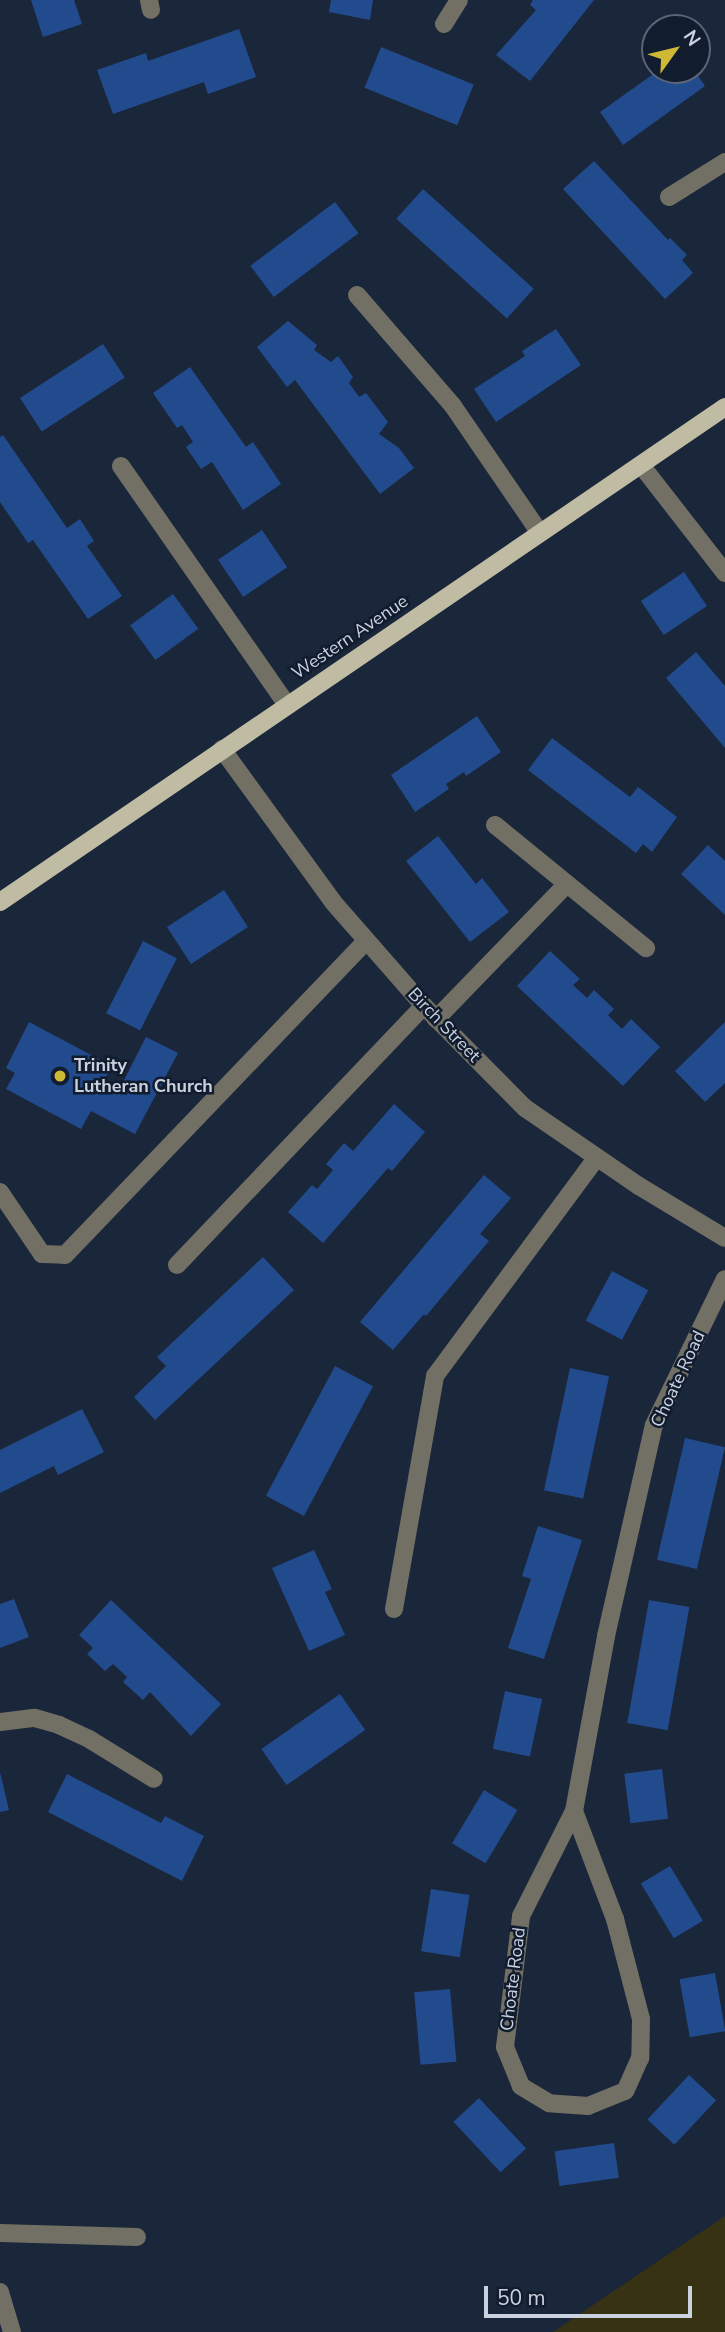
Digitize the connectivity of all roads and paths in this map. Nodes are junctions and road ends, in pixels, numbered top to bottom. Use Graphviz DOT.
graph roads {
  1 [pos="459,0"];
  2 [pos="444,24"];
  3 [pos="725,162"];
  4 [pos="669,197"];
  5 [pos="357,295"];
  6 [pos="725,407"];
  7 [pos="641,465"];
  8 [pos="121,466"];
  9 [pos="540,533"];
  10 [pos="725,573"];
  11 [pos="287,705"];
  12 [pos="222,749"];
  13 [pos="495,825"];
  14 [pos="567,884"];
  15 [pos="0,902"];
  16 [pos="366,941"];
  17 [pos="646,948"];
  18 [pos="430,1013"];
  19 [pos="597,1157"];
  20 [pos="0,1192"];
  21 [pos="725,1238"];
  22 [pos="177,1265"];
  23 [pos="725,1279"];
  24 [pos="394,1609"];
  25 [pos="0,1722"];
  26 [pos="155,1779"];
  27 [pos="573,1811"];
  28 [pos="0,2233"];
  29 [pos="137,2237"];
  30 [pos="0,2292"];
  31 [pos="12,2332"];
  1 -- 2 [label="street"];
  3 -- 4 [label="street"];
  5 -- 9 [label="street"];
  6 -- 7 [label="main road, Western Avenue"];
  7 -- 9 [label="main road, Western Avenue"];
  7 -- 10 [label="street"];
  8 -- 11 [label="street"];
  9 -- 11 [label="main road, Western Avenue"];
  11 -- 12 [label="main road, Western Avenue"];
  12 -- 15 [label="main road, Western Avenue"];
  12 -- 16 [label="street, Birch Street"];
  13 -- 14 [label="street"];
  14 -- 17 [label="street"];
  14 -- 18 [label="street"];
  16 -- 18 [label="street, Birch Street"];
  16 -- 20 [label="street"];
  18 -- 19 [label="street, Birch Street"];
  18 -- 22 [label="street"];
  19 -- 21 [label="street, Birch Street"];
  19 -- 24 [label="street"];
  23 -- 27 [label="street, Choate Road"];
  25 -- 26 [label="street"];
  27 -- 27 [label="street, Choate Road"];
  28 -- 29 [label="street"];
  30 -- 31 [label="street"];
}
